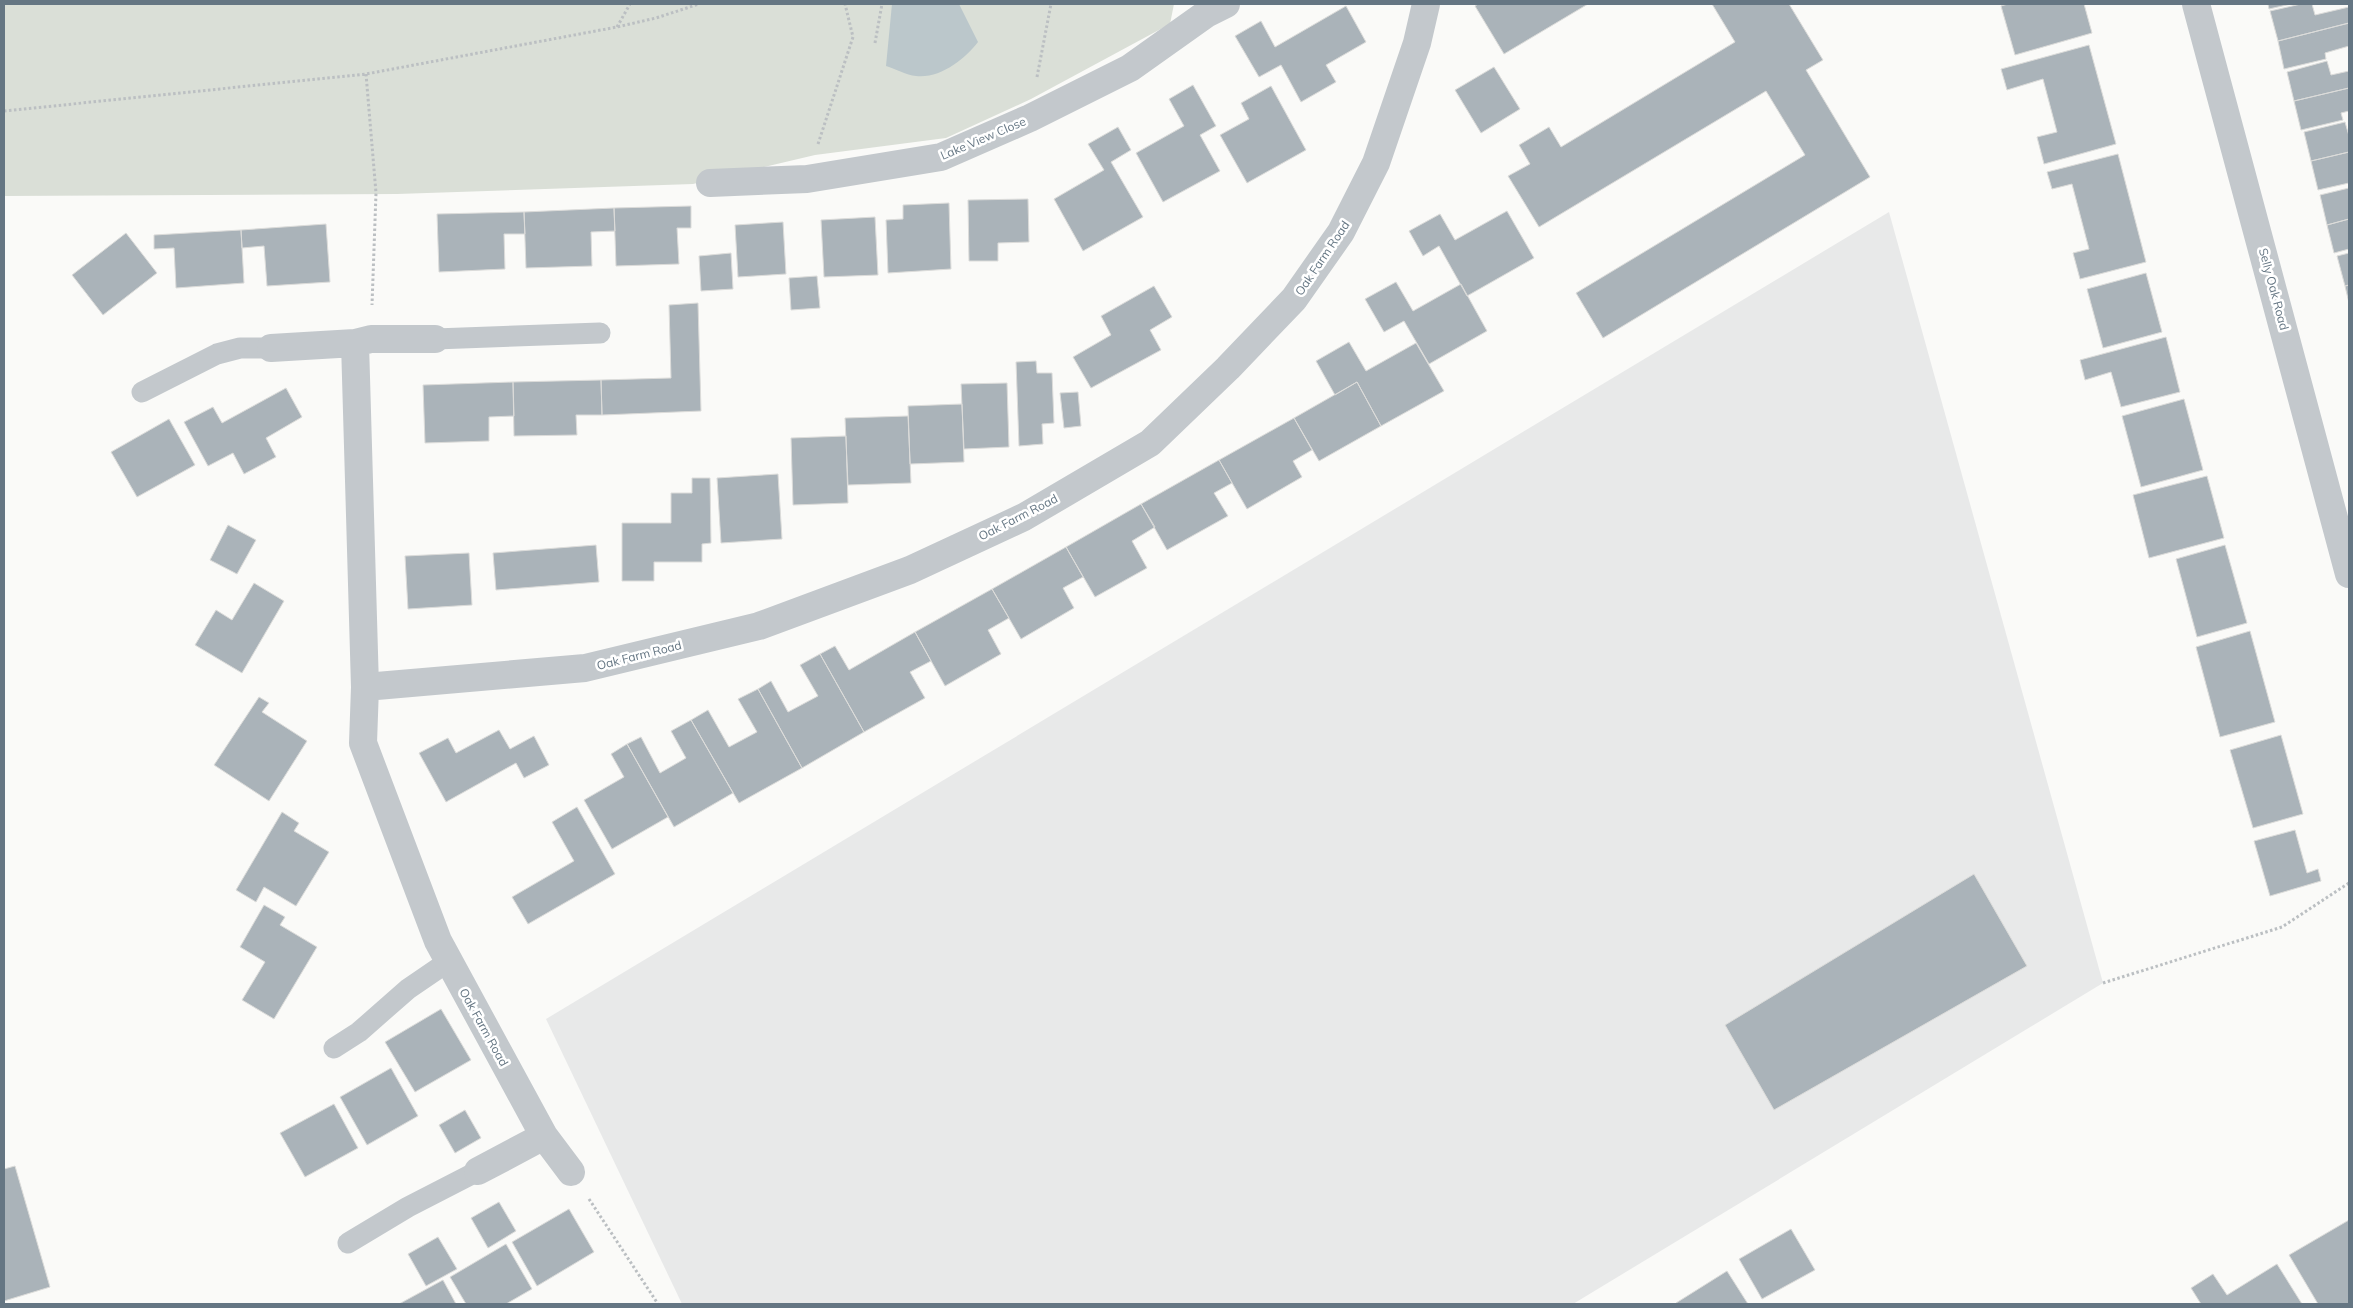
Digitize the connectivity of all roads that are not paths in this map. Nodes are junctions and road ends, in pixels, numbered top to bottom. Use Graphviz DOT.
graph roads {
  1 [pos="1426,4"];
  2 [pos="2196,4"];
  3 [pos="1207,7"];
  4 [pos="710,183"];
  5 [pos="600,333"];
  6 [pos="435,339"];
  7 [pos="363,341"];
  8 [pos="271,348"];
  9 [pos="142,392"];
  10 [pos="2349,574"];
  11 [pos="365,687"];
  12 [pos="449,961"];
  13 [pos="334,1048"];
  14 [pos="544,1136"];
  15 [pos="478,1172"];
  16 [pos="571,1172"];
  17 [pos="348,1243"];
  1 -- 11 [label="street, Oak Farm Road"];
  2 -- 10 [label="street, Selly Oak Road"];
  3 -- 4 [label="street, Lake View Close"];
  5 -- 6 [label="lane"];
  6 -- 7 [label="street"];
  7 -- 8 [label="street"];
  7 -- 11 [label="street, Oak Farm Road"];
  8 -- 9 [label="lane"];
  11 -- 12 [label="street, Oak Farm Road"];
  12 -- 13 [label="lane"];
  12 -- 14 [label="street, Oak Farm Road"];
  14 -- 15 [label="street"];
  14 -- 16 [label="street, Oak Farm Road"];
  15 -- 17 [label="lane"];
}
